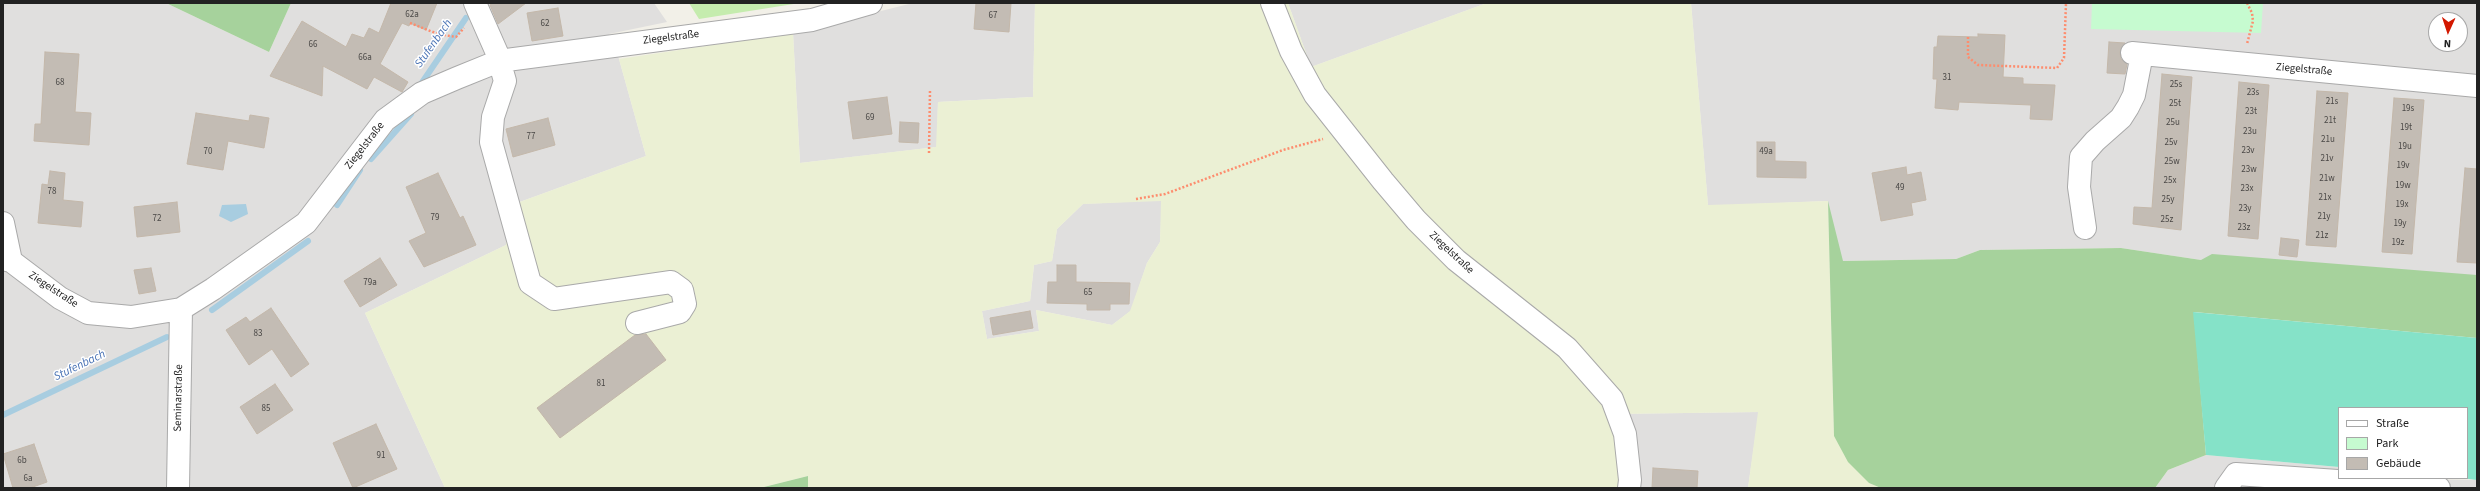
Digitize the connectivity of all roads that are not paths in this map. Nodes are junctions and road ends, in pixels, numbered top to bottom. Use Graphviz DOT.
graph roads {
  1 [pos="475,3"];
  2 [pos="872,3"];
  3 [pos="1272,3"];
  4 [pos="499,60"];
  5 [pos="2477,86"];
  6 [pos="3,223"];
  7 [pos="2085,228"];
  8 [pos="7,260"];
  9 [pos="181,308"];
  10 [pos="637,323"];
  11 [pos="178,488"];
  12 [pos="1629,488"];
  13 [pos="2226,488"];
  14 [pos="2439,488"];
  1 -- 4 [label="street"];
  2 -- 4 [label="street, Ziegelstraße"];
  3 -- 12 [label="street, Ziegelstraße"];
  4 -- 9 [label="street, Ziegelstraße"];
  4 -- 10 [label="street"];
  5 -- 7 [label="street, Ziegelstraße"];
  6 -- 8 [label="street"];
  8 -- 9 [label="street, Ziegelstraße"];
  9 -- 11 [label="street, Seminarstraße"];
  13 -- 14 [label="street"];
}
